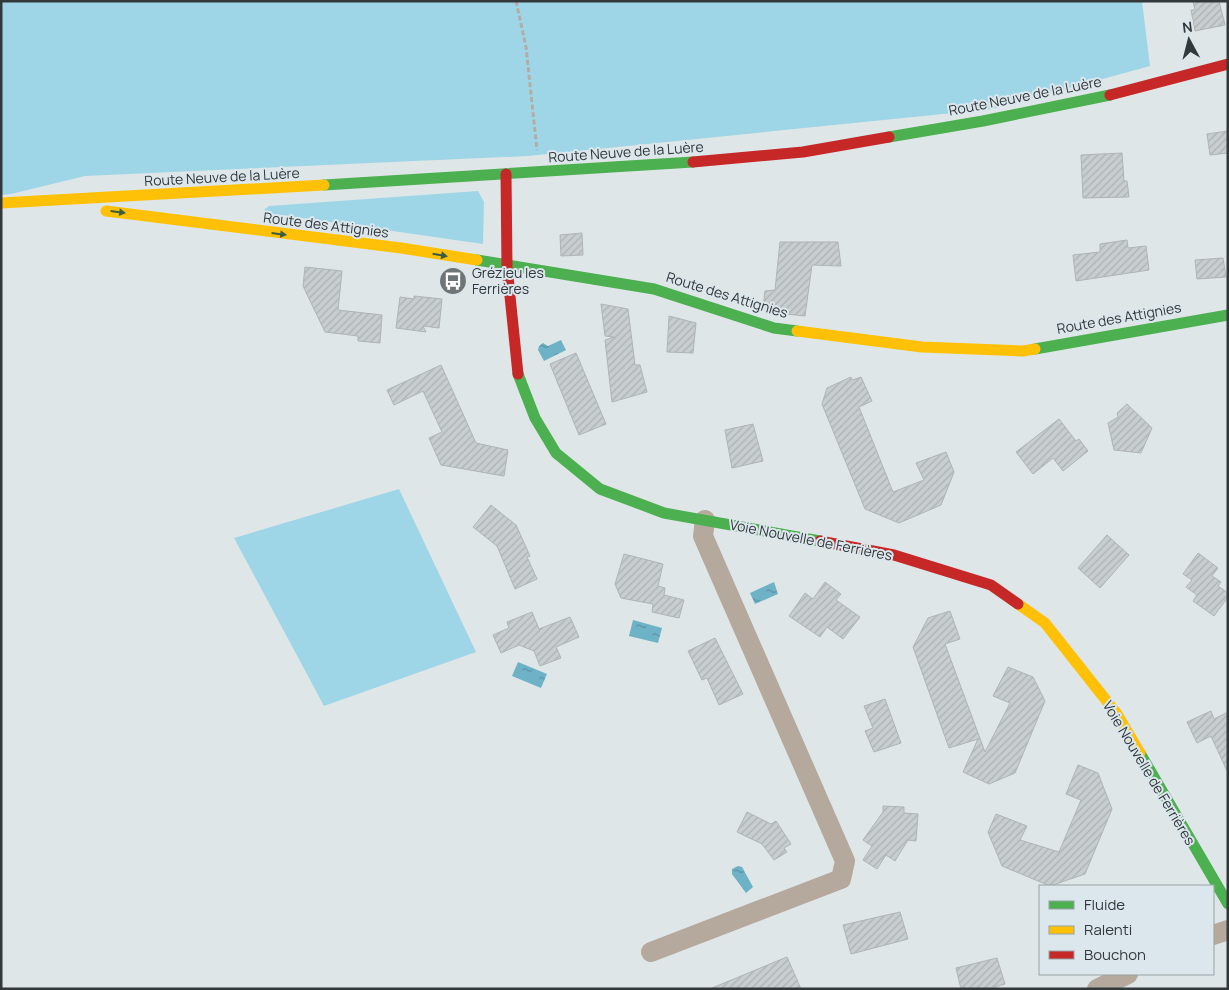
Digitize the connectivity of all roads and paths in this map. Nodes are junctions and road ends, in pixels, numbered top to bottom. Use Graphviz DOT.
graph roads {
  1 [pos="516,1"];
  2 [pos="1228,64"];
  3 [pos="540,173"];
  4 [pos="506,174"];
  5 [pos="17,202"];
  6 [pos="1,203"];
  7 [pos="236,215"];
  8 [pos="248,231"];
  9 [pos="507,267"];
  10 [pos="1228,315"];
  11 [pos="705,520"];
  12 [pos="1228,904"];
  13 [pos="1228,930"];
  14 [pos="1214,935"];
  15 [pos="651,952"];
  16 [pos="1129,979"];
  17 [pos="1097,989"];
  1 -- 3 [label="path"];
  2 -- 3 [label="street, Route Neuve de la Luère"];
  3 -- 4 [label="street, Route Neuve de la Luère"];
  4 -- 5 [label="street, Route Neuve de la Luère"];
  4 -- 9 [label="street, Voie Nouvelle de Ferrières"];
  5 -- 6 [label="street"];
  5 -- 8 [label="street, Route des Attignies, one-way"];
  7 -- 8 [label="street, Route des Attignies"];
  8 -- 9 [label="street, Route des Attignies, one-way"];
  9 -- 10 [label="street, Route des Attignies"];
  9 -- 11 [label="street, Voie Nouvelle de Ferrières"];
  11 -- 12 [label="street, Voie Nouvelle de Ferrières"];
  11 -- 15 [label="street"];
  13 -- 14 [label="street"];
  16 -- 17 [label="street"];
}
